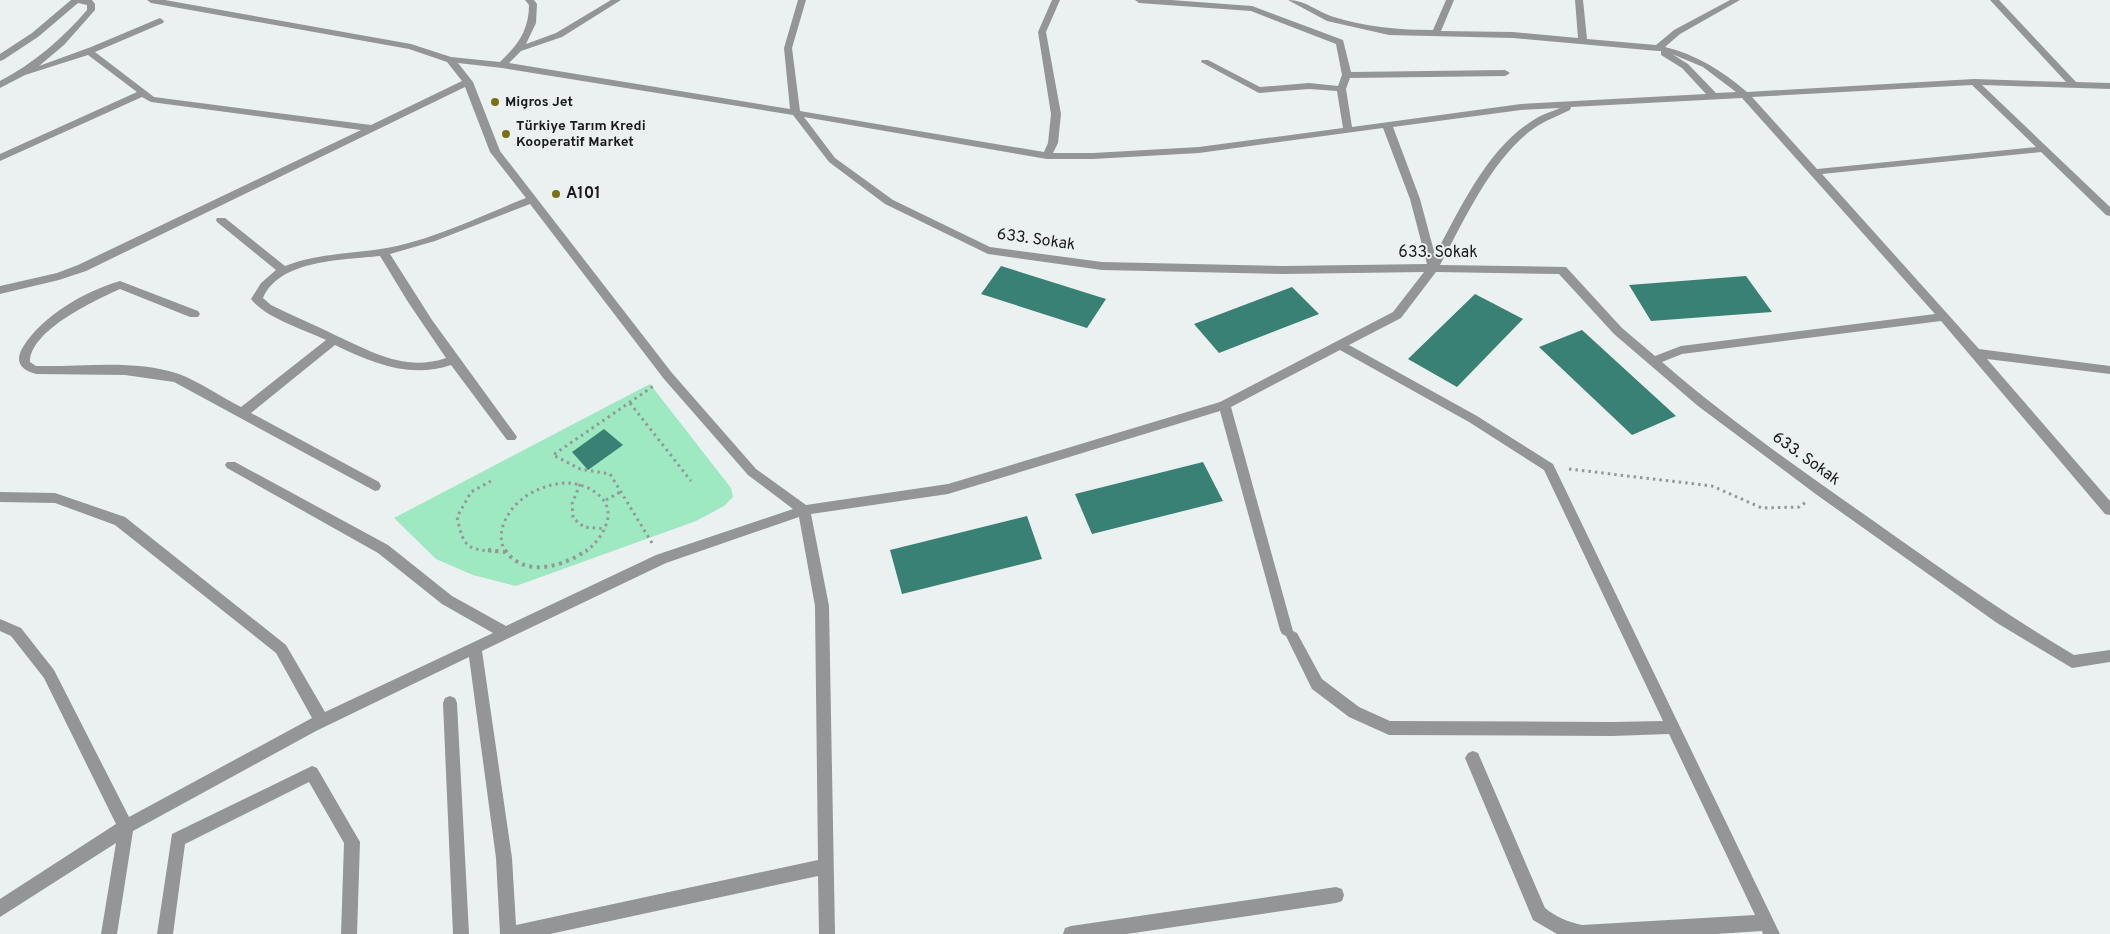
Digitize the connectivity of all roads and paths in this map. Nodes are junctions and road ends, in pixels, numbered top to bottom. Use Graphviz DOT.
graph roads {
  1 [pos="76,0"];
  2 [pos="151,0"];
  3 [pos="529,0"];
  4 [pos="616,0"];
  5 [pos="802,0"];
  6 [pos="1056,0"];
  7 [pos="1139,0"];
  8 [pos="1292,0"];
  9 [pos="1451,0"];
  10 [pos="1579,0"];
  11 [pos="1736,0"];
  12 [pos="1994,0"];
  13 [pos="160,21"];
  14 [pos="1436,33"];
  15 [pos="1583,41"];
  16 [pos="521,48"];
  17 [pos="1658,48"];
  18 [pos="89,51"];
  19 [pos="0,58"];
  20 [pos="450,60"];
  21 [pos="1205,62"];
  22 [pos="502,66"];
  23 [pos="26,72"];
  24 [pos="1505,73"];
  25 [pos="1347,76"];
  26 [pos="468,82"];
  27 [pos="1974,82"];
  28 [pos="0,85"];
  29 [pos="2074,85"];
  30 [pos="2110,86"];
  31 [pos="1341,89"];
  32 [pos="143,93"];
  33 [pos="1746,96"];
  34 [pos="1714,97"];
  35 [pos="1574,104"];
  36 [pos="795,111"];
  37 [pos="1388,125"];
  38 [pos="370,128"];
  39 [pos="1348,130"];
  40 [pos="2044,149"];
  41 [pos="1047,156"];
  42 [pos="0,158"];
  43 [pos="1814,172"];
  44 [pos="531,200"];
  45 [pos="2110,214"];
  46 [pos="221,220"];
  47 [pos="383,251"];
  48 [pos="1433,268"];
  49 [pos="283,270"];
  50 [pos="0,290"];
  51 [pos="194,314"];
  52 [pos="1944,317"];
  53 [pos="335,339"];
  54 [pos="1340,345"];
  55 [pos="1976,353"];
  56 [pos="452,360"];
  57 [pos="1653,361"];
  58 [pos="2110,370"];
  59 [pos="668,376"];
  60 [pos="630,403"];
  61 [pos="1224,405"];
  62 [pos="242,413"];
  63 [pos="511,437"];
  64 [pos="231,465"];
  65 [pos="1548,467"];
  66 [pos="491,481"];
  67 [pos="692,481"];
  68 [pos="580,484"];
  69 [pos="375,486"];
  70 [pos="622,491"];
  71 [pos="1821,491"];
  72 [pos="0,498"];
  73 [pos="606,500"];
  74 [pos="804,510"];
  75 [pos="2110,510"];
  76 [pos="606,529"];
  77 [pos="505,552"];
  78 [pos="661,559"];
  79 [pos="0,625"];
  80 [pos="506,633"];
  81 [pos="475,648"];
  82 [pos="2110,656"];
  83 [pos="450,703"];
  84 [pos="322,721"];
  85 [pos="1673,727"];
  86 [pos="1474,758"];
  87 [pos="126,827"];
  88 [pos="826,866"];
  89 [pos="1336,895"];
  90 [pos="0,908"];
  91 [pos="1770,929"];
  92 [pos="109,934"];
  93 [pos="166,934"];
  94 [pos="349,934"];
  95 [pos="461,934"];
  96 [pos="508,934"];
  97 [pos="512,934"];
  98 [pos="828,934"];
  99 [pos="1071,934"];
  1 -- 19 [label="street"];
  1 -- 23 [label="street"];
  2 -- 20 [label="street"];
  3 -- 16 [label="street"];
  4 -- 16 [label="street"];
  5 -- 36 [label="street"];
  6 -- 41 [label="street"];
  7 -- 25 [label="street"];
  8 -- 14 [label="street"];
  9 -- 14 [label="street"];
  10 -- 15 [label="street"];
  11 -- 17 [label="street"];
  12 -- 29 [label="street"];
  13 -- 18 [label="street"];
  14 -- 15 [label="street"];
  15 -- 17 [label="street"];
  16 -- 22 [label="street"];
  17 -- 33 [label="street"];
  17 -- 34 [label="street"];
  18 -- 23 [label="street"];
  18 -- 32 [label="street"];
  20 -- 22 [label="street"];
  20 -- 26 [label="street"];
  21 -- 31 [label="street"];
  22 -- 36 [label="street"];
  23 -- 28 [label="street"];
  24 -- 25 [label="street"];
  25 -- 31 [label="street"];
  26 -- 38 [label="street"];
  26 -- 44 [label="street"];
  27 -- 29 [label="street"];
  27 -- 33 [label="street"];
  27 -- 40 [label="street"];
  29 -- 30 [label="street"];
  31 -- 39 [label="street"];
  32 -- 38 [label="street"];
  32 -- 42 [label="street"];
  33 -- 34 [label="street"];
  33 -- 43 [label="street"];
  34 -- 35 [label="street"];
  35 -- 37 [label="street"];
  35 -- 48 [label="street"];
  36 -- 41 [label="street"];
  36 -- 48 [label="street, 633. Sokak"];
  37 -- 39 [label="street"];
  37 -- 48 [label="street"];
  38 -- 50 [label="street"];
  39 -- 41 [label="street"];
  40 -- 43 [label="street"];
  40 -- 45 [label="street"];
  43 -- 52 [label="street"];
  44 -- 47 [label="street"];
  44 -- 59 [label="street"];
  46 -- 49 [label="street"];
  47 -- 49 [label="street"];
  47 -- 56 [label="street"];
  48 -- 54 [label="street"];
  48 -- 57 [label="street, 633. Sokak"];
  49 -- 53 [label="street"];
  51 -- 62 [label="street"];
  52 -- 55 [label="street"];
  52 -- 57 [label="street"];
  53 -- 56 [label="street"];
  53 -- 62 [label="street"];
  54 -- 61 [label="street"];
  54 -- 65 [label="street"];
  55 -- 58 [label="street"];
  55 -- 75 [label="street"];
  56 -- 63 [label="street"];
  57 -- 71 [label="street, 633. Sokak"];
  59 -- 60 [label="path"];
  59 -- 74 [label="street"];
  60 -- 67 [label="path"];
  60 -- 70 [label="path"];
  61 -- 74 [label="street"];
  61 -- 85 [label="street"];
  62 -- 69 [label="street"];
  64 -- 80 [label="street"];
  65 -- 71 [label="path"];
  65 -- 85 [label="street"];
  66 -- 77 [label="path"];
  68 -- 73 [label="path"];
  68 -- 76 [label="path"];
  68 -- 77 [label="path"];
  70 -- 73 [label="path"];
  70 -- 78 [label="path"];
  71 -- 82 [label="street, 633. Sokak"];
  72 -- 84 [label="street"];
  73 -- 76 [label="path"];
  74 -- 78 [label="street"];
  74 -- 88 [label="street"];
  76 -- 77 [label="path"];
  78 -- 80 [label="street"];
  79 -- 87 [label="street"];
  80 -- 81 [label="street"];
  81 -- 84 [label="street"];
  81 -- 96 [label="street"];
  83 -- 95 [label="street"];
  84 -- 87 [label="street"];
  85 -- 91 [label="street"];
  86 -- 91 [label="street"];
  87 -- 90 [label="street"];
  87 -- 92 [label="street"];
  88 -- 97 [label="street"];
  88 -- 98 [label="street"];
  89 -- 99 [label="street"];
  93 -- 94 [label="street"];
}
